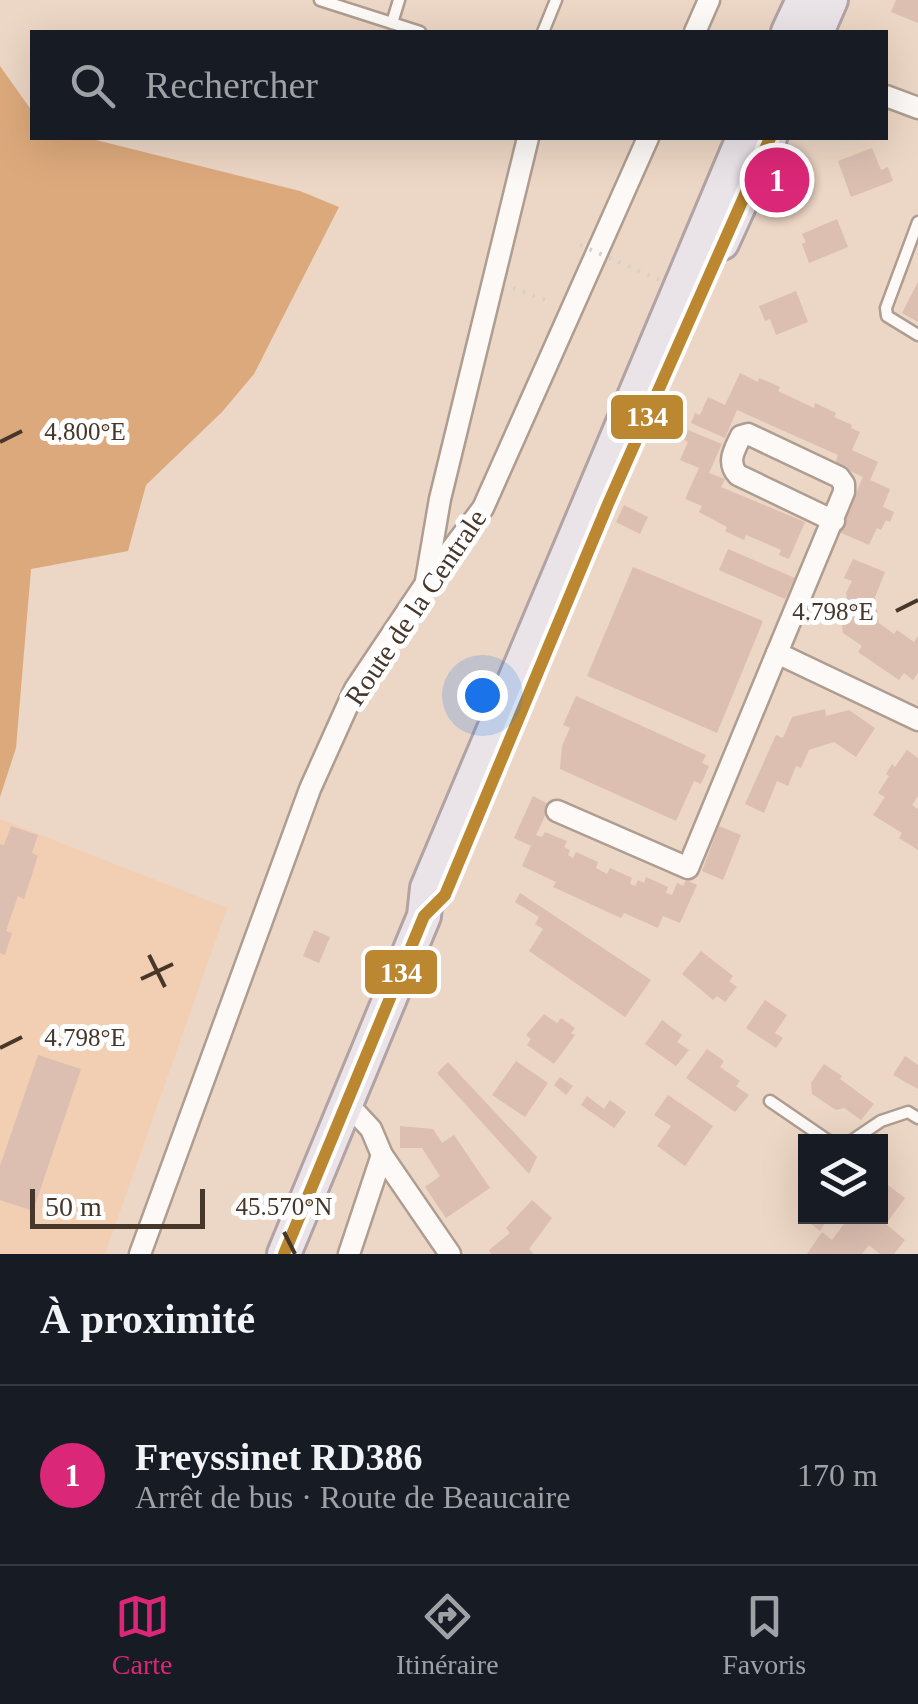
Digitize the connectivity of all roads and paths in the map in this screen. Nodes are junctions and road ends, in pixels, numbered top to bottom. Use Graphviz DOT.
graph roads {
  1 [pos="320,0"];
  2 [pos="399,0"];
  3 [pos="556,0"];
  4 [pos="710,0"];
  5 [pos="802,0"];
  6 [pos="832,0"];
  7 [pos="392,23"];
  8 [pos="414,30"];
  9 [pos="544,30"];
  10 [pos="696,30"];
  11 [pos="789,30"];
  12 [pos="818,30"];
  13 [pos="888,97"];
  14 [pos="918,108"];
  15 [pos="528,140"];
  16 [pos="647,140"];
  17 [pos="742,140"];
  18 [pos="769,140"];
  19 [pos="918,222"];
  20 [pos="580,244"];
  21 [pos="906,258"];
  22 [pos="918,266"];
  23 [pos="493,282"];
  24 [pos="666,283"];
  25 [pos="556,294"];
  26 [pos="918,334"];
  27 [pos="598,505"];
  28 [pos="834,521"];
  29 [pos="426,583"];
  30 [pos="777,653"];
  31 [pos="918,720"];
  32 [pos="557,811"];
  33 [pos="770,1101"];
  34 [pos="343,1108"];
  35 [pos="918,1118"];
  36 [pos="818,1134"];
  37 [pos="862,1134"];
  38 [pos="382,1155"];
  39 [pos="140,1254"];
  40 [pos="284,1254"];
  41 [pos="349,1254"];
  42 [pos="450,1254"];
  1 -- 7 [label="lane"];
  2 -- 7 [label="lane"];
  3 -- 9 [label="lane"];
  4 -- 10 [label="street"];
  5 -- 11 [label="main road"];
  6 -- 12 [label="main road"];
  7 -- 8 [label="lane"];
  13 -- 14 [label="street"];
  15 -- 23 [label="street"];
  16 -- 29 [label="street, Route de la Centrale"];
  17 -- 27 [label="main road"];
  18 -- 27 [label="main road"];
  19 -- 21 [label="lane"];
  20 -- 24 [label="path, bridge"];
  21 -- 22 [label="lane"];
  21 -- 26 [label="lane"];
  23 -- 25 [label="path"];
  23 -- 29 [label="street"];
  27 -- 34 [label="main road"];
  28 -- 28 [label="street"];
  28 -- 30 [label="street"];
  29 -- 39 [label="street, Route de la Centrale"];
  30 -- 31 [label="street"];
  30 -- 32 [label="street"];
  33 -- 36 [label="lane"];
  34 -- 38 [label="street"];
  34 -- 40 [label="main road"];
  35 -- 37 [label="lane"];
  38 -- 41 [label="street"];
  38 -- 42 [label="street"];
}
